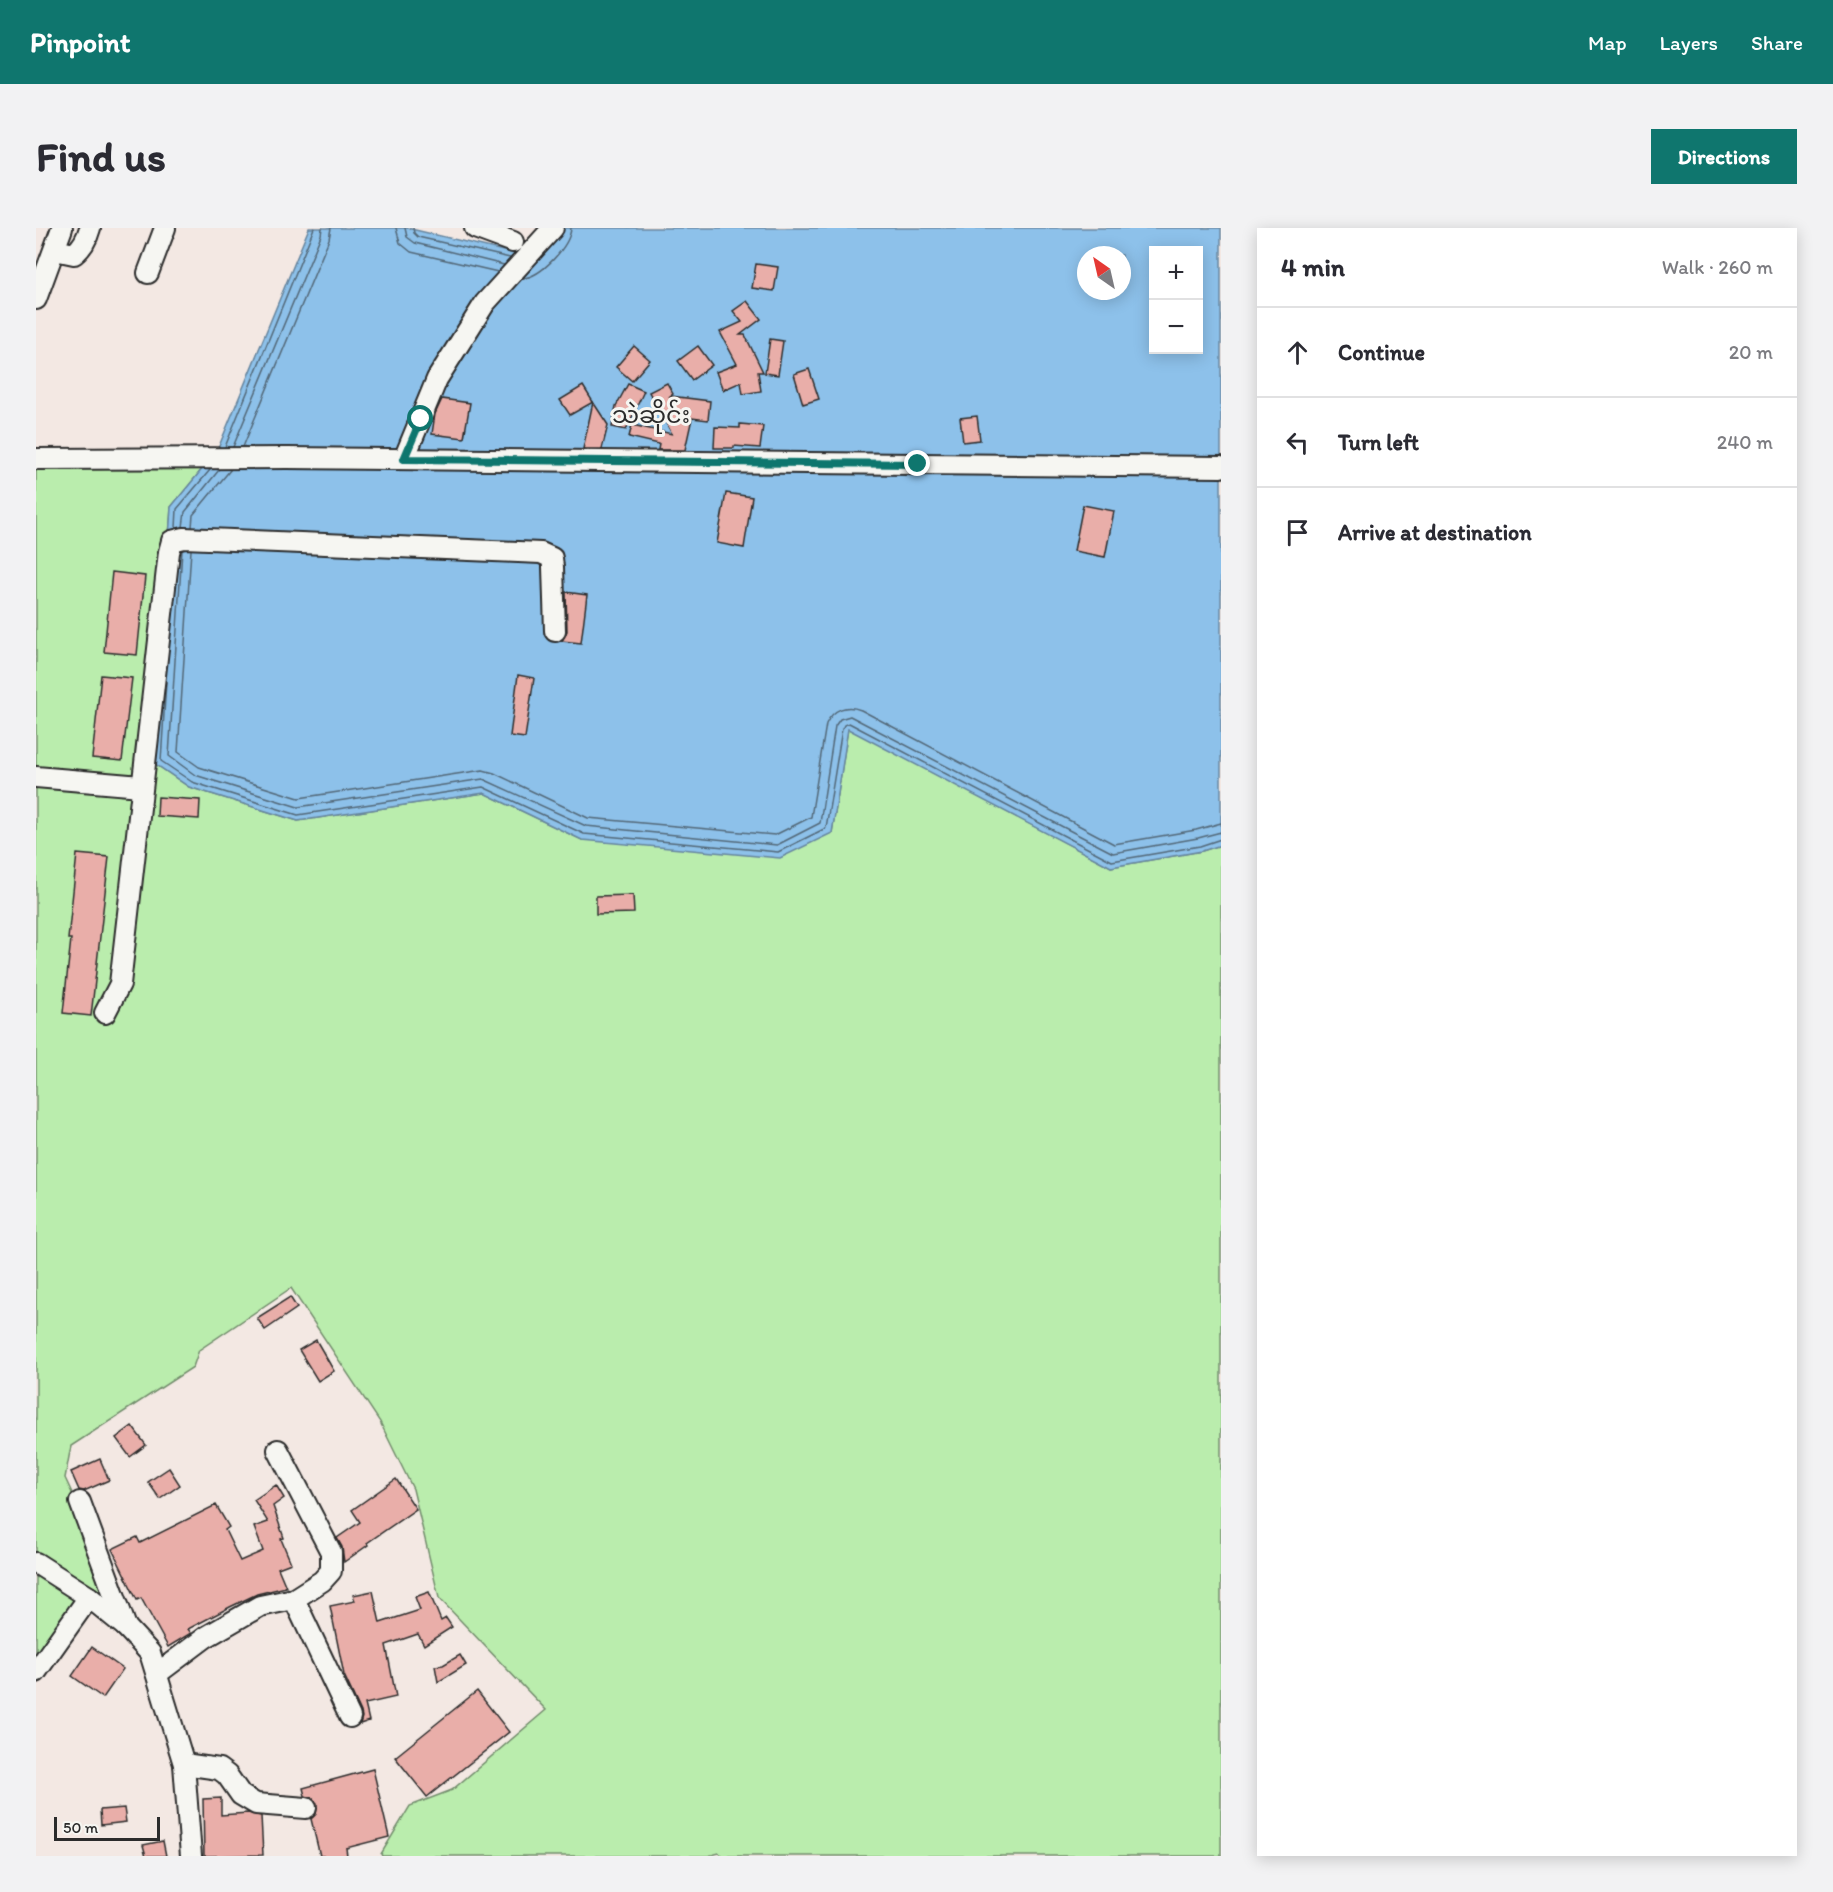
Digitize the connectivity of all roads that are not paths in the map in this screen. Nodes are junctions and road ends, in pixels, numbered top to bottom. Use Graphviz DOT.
graph roads {
  1 [pos="62,228"];
  2 [pos="90,228"];
  3 [pos="165,228"];
  4 [pos="475,228"];
  5 [pos="553,228"];
  6 [pos="513,242"];
  7 [pos="55,250"];
  8 [pos="148,273"];
  9 [pos="37,294"];
  10 [pos="36,459"];
  11 [pos="404,459"];
  12 [pos="1221,467"];
  13 [pos="555,631"];
  14 [pos="36,777"];
  15 [pos="141,786"];
  16 [pos="105,1012"];
  17 [pos="278,1450"];
  18 [pos="80,1502"];
  19 [pos="36,1563"];
  20 [pos="89,1597"];
  21 [pos="294,1599"];
  22 [pos="126,1627"];
  23 [pos="36,1672"];
  24 [pos="158,1673"];
  25 [pos="350,1717"];
  26 [pos="184,1764"];
  27 [pos="306,1808"];
  28 [pos="191,1856"];
  1 -- 7 [label="street"];
  2 -- 7 [label="street"];
  3 -- 8 [label="street"];
  4 -- 6 [label="street"];
  5 -- 11 [label="street"];
  7 -- 9 [label="street"];
  10 -- 11 [label="street"];
  11 -- 12 [label="street"];
  13 -- 15 [label="street"];
  14 -- 15 [label="street"];
  15 -- 16 [label="street"];
  17 -- 21 [label="street"];
  18 -- 22 [label="street"];
  19 -- 20 [label="street"];
  20 -- 22 [label="street"];
  20 -- 23 [label="street"];
  21 -- 24 [label="street"];
  21 -- 25 [label="street"];
  22 -- 24 [label="street"];
  24 -- 26 [label="street"];
  26 -- 27 [label="street"];
  26 -- 28 [label="street"];
}
